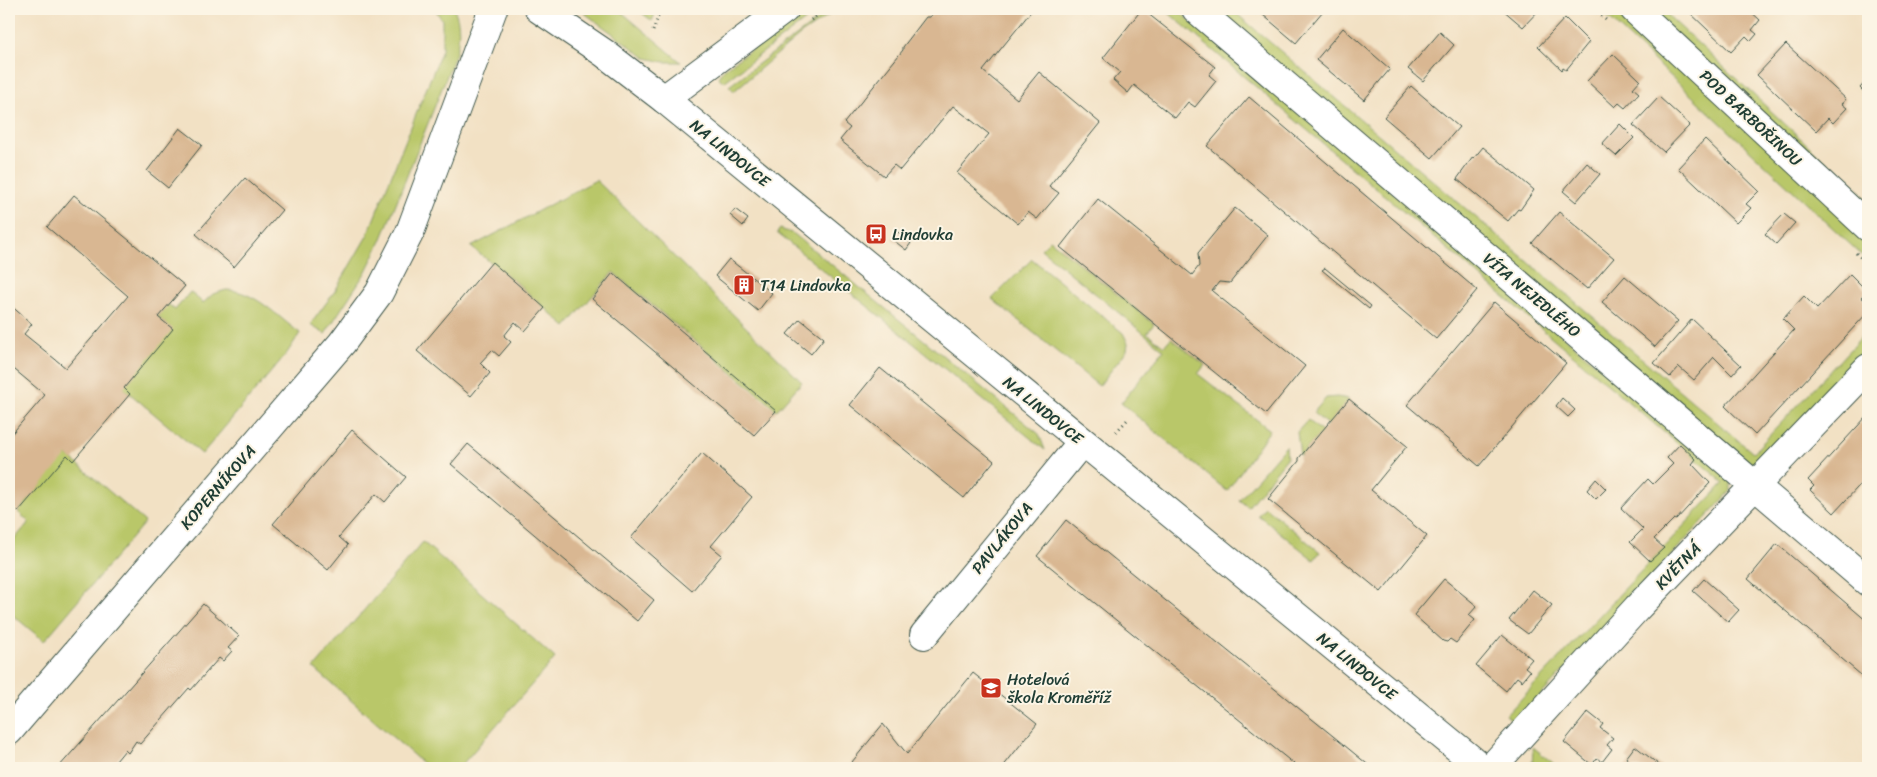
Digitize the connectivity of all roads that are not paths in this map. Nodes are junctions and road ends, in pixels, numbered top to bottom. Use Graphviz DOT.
graph roads {
  1 [pos="493,9"];
  2 [pos="539,9"];
  3 [pos="785,9"];
  4 [pos="1196,9"];
  5 [pos="1634,9"];
  6 [pos="664,99"];
  7 [pos="1868,227"];
  8 [pos="1868,368"];
  9 [pos="1082,442"];
  10 [pos="1756,486"];
  11 [pos="1868,582"];
  12 [pos="924,635"];
  13 [pos="9,730"];
  14 [pos="1482,768"];
  15 [pos="1491,768"];
  1 -- 13 [label="street, KOPERNÍKOVA"];
  2 -- 6 [label="street, NA LINDOVCE"];
  3 -- 6 [label="street"];
  4 -- 10 [label="street, VÍTA NEJEDLÉHO"];
  5 -- 7 [label="street, POD BARBOŘINOU"];
  6 -- 9 [label="street, NA LINDOVCE"];
  8 -- 10 [label="street, KVĚTNÁ"];
  9 -- 12 [label="street, PAVLÁKOVA"];
  9 -- 14 [label="street, NA LINDOVCE"];
  10 -- 11 [label="street, VÍTA NEJEDLÉHO"];
  10 -- 15 [label="street, KVĚTNÁ"];
}
